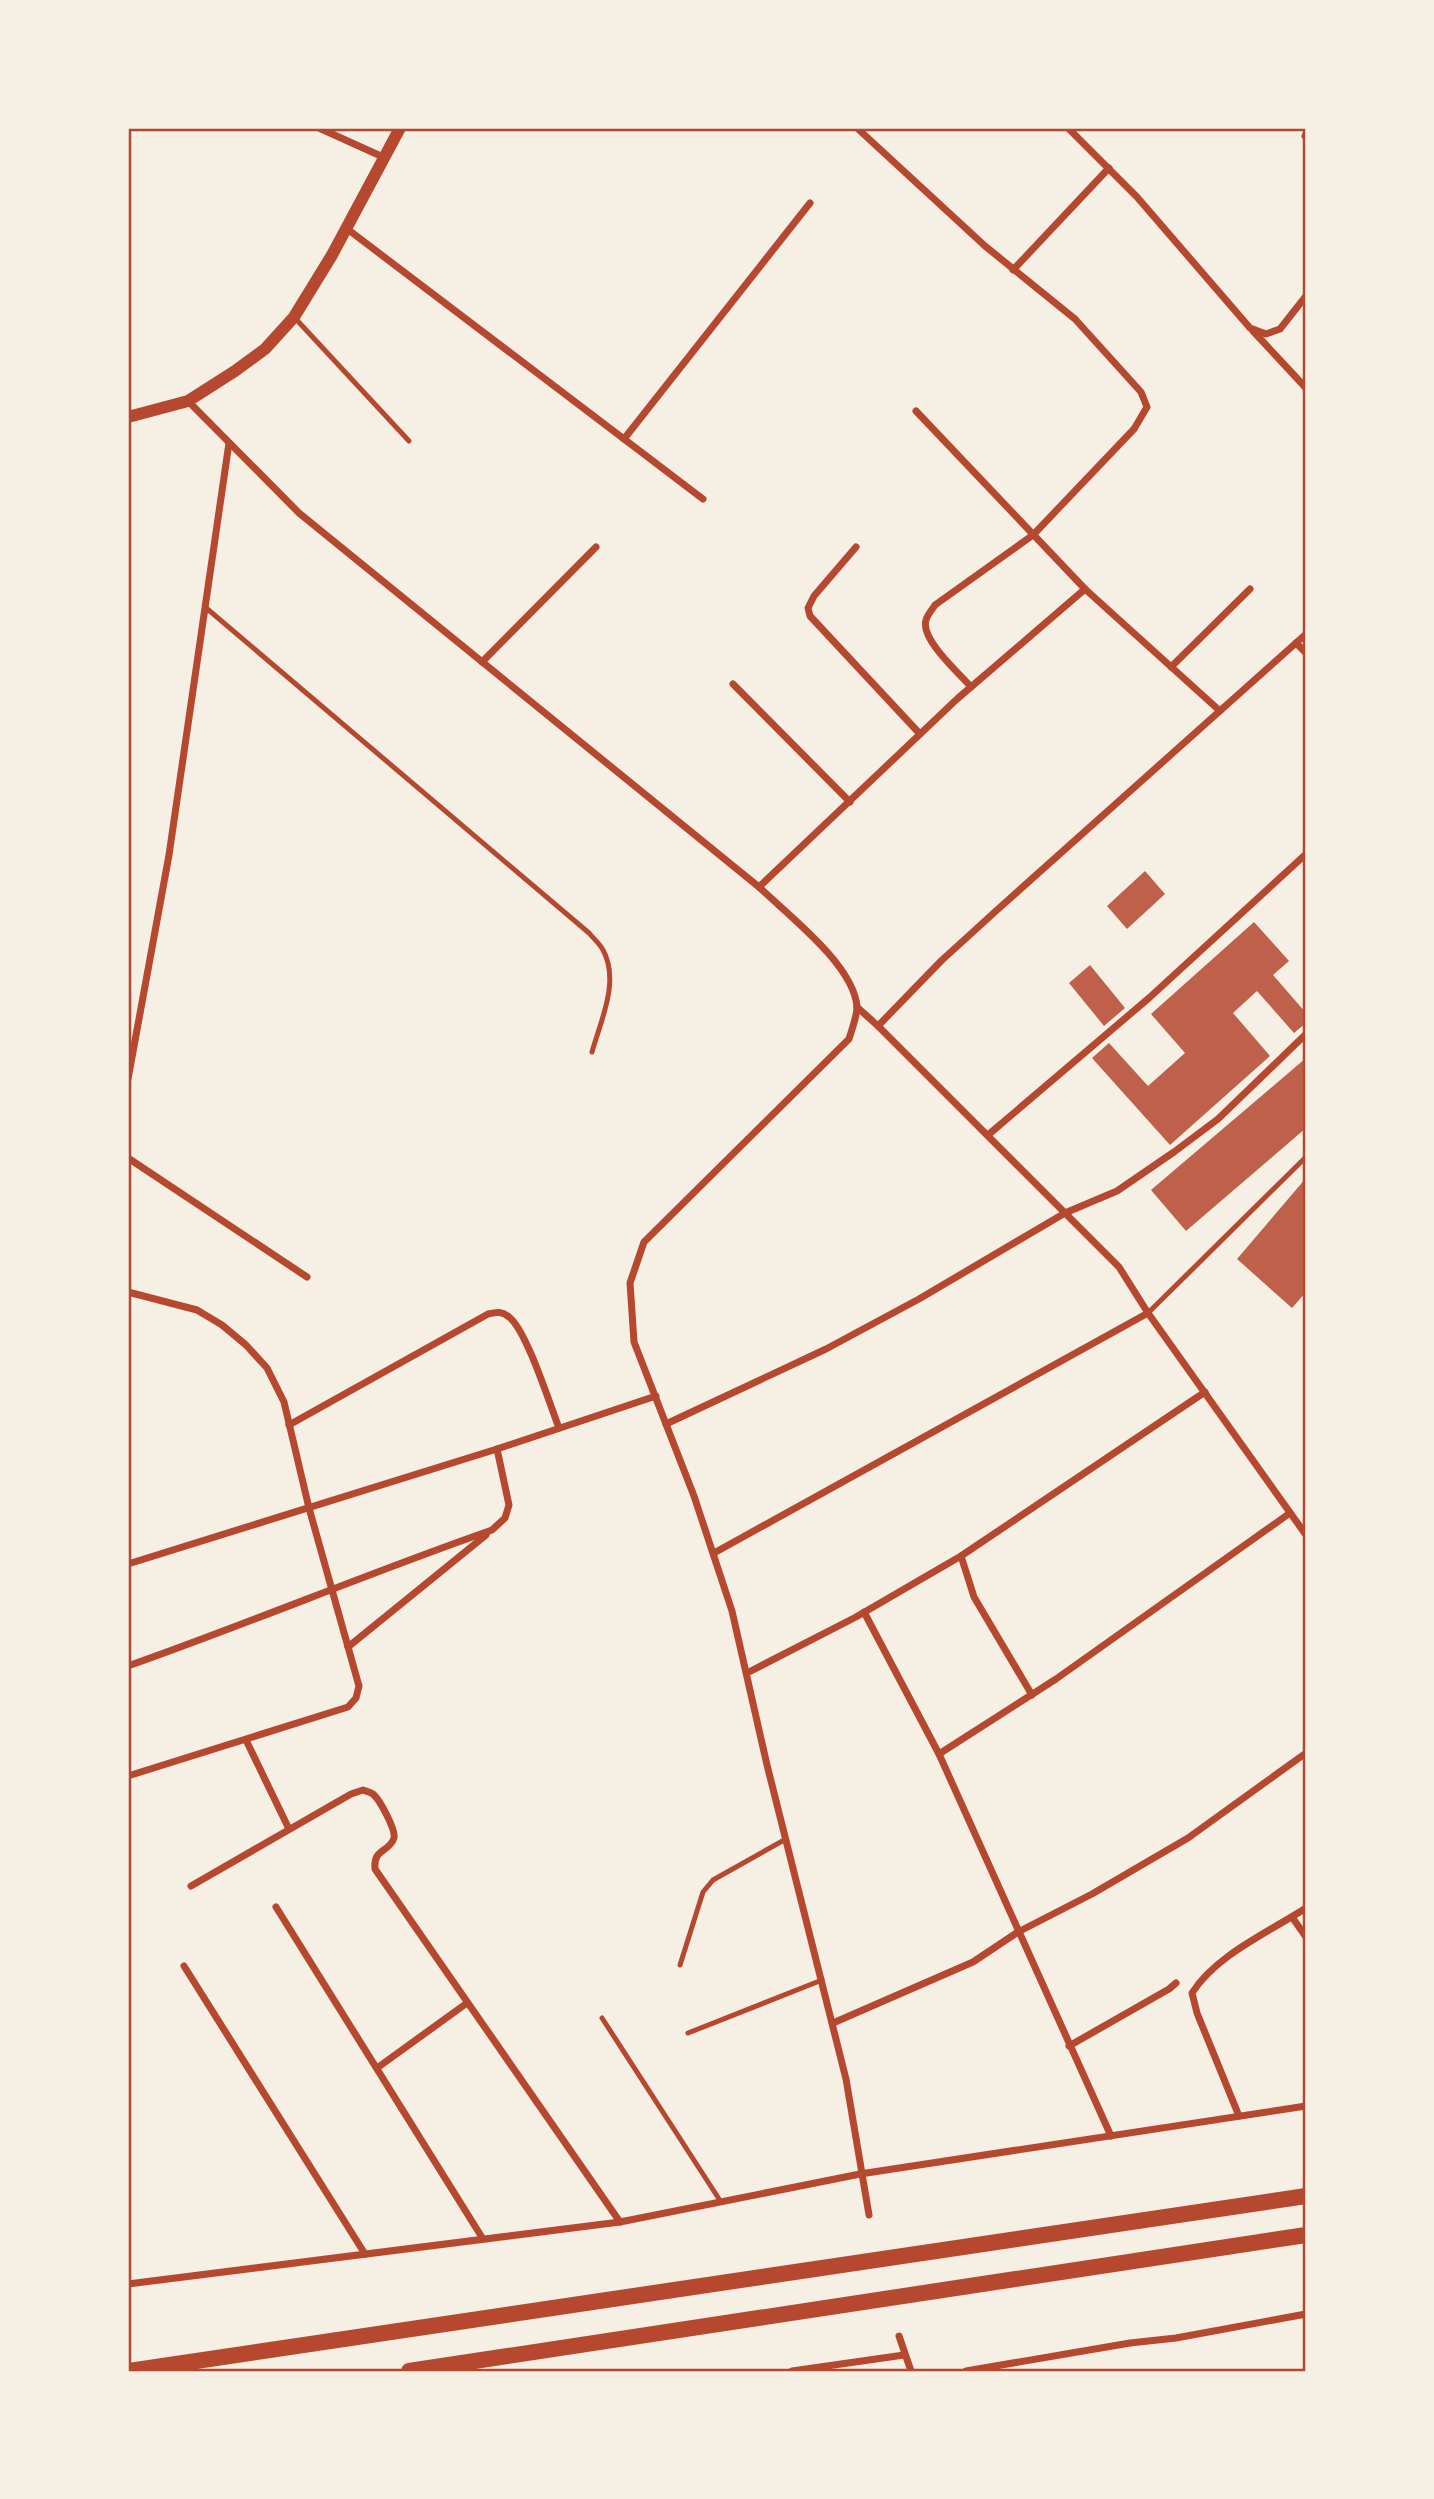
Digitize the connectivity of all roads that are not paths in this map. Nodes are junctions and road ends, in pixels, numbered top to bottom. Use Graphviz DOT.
graph roads {
  1 [pos="318,128"];
  2 [pos="400,128"];
  3 [pos="857,128"];
  4 [pos="1068,128"];
  5 [pos="383,157"];
  6 [pos="1109,168"];
  7 [pos="810,203"];
  8 [pos="346,228"];
  9 [pos="1013,270"];
  10 [pos="1306,296"];
  11 [pos="294,317"];
  12 [pos="1250,328"];
  13 [pos="1306,388"];
  14 [pos="188,401"];
  15 [pos="916,411"];
  16 [pos="128,417"];
  17 [pos="624,439"];
  18 [pos="410,441"];
  19 [pos="229,443"];
  20 [pos="703,499"];
  21 [pos="1033,535"];
  22 [pos="596,547"];
  23 [pos="856,547"];
  24 [pos="1085,589"];
  25 [pos="1250,589"];
  26 [pos="205,607"];
  27 [pos="1306,634"];
  28 [pos="1296,643"];
  29 [pos="1306,653"];
  30 [pos="482,662"];
  31 [pos="1171,667"];
  32 [pos="733,684"];
  33 [pos="971,687"];
  34 [pos="1220,711"];
  35 [pos="920,734"];
  36 [pos="850,802"];
  37 [pos="1306,854"];
  38 [pos="759,887"];
  39 [pos="857,1007"];
  40 [pos="878,1026"];
  41 [pos="1306,1034"];
  42 [pos="592,1052"];
  43 [pos="128,1079"];
  44 [pos="988,1135"];
  45 [pos="1306,1157"];
  46 [pos="128,1158"];
  47 [pos="1066,1213"];
  48 [pos="307,1277"];
  49 [pos="128,1292"];
  50 [pos="1147,1312"];
  51 [pos="1205,1392"];
  52 [pos="656,1396"];
  53 [pos="666,1424"];
  54 [pos="289,1425"];
  55 [pos="559,1428"];
  56 [pos="497,1449"];
  57 [pos="309,1508"];
  58 [pos="1290,1513"];
  59 [pos="492,1530"];
  60 [pos="1306,1535"];
  61 [pos="714,1552"];
  62 [pos="961,1556"];
  63 [pos="128,1564"];
  64 [pos="331,1589"];
  65 [pos="864,1612"];
  66 [pos="348,1647"];
  67 [pos="128,1667"];
  68 [pos="747,1673"];
  69 [pos="1032,1695"];
  70 [pos="246,1740"];
  71 [pos="1306,1753"];
  72 [pos="939,1755"];
  73 [pos="128,1776"];
  74 [pos="289,1829"];
  75 [pos="786,1839"];
  76 [pos="191,1886"];
  77 [pos="276,1907"];
  78 [pos="1306,1908"];
  79 [pos="1292,1917"];
  80 [pos="1018,1932"];
  81 [pos="1306,1937"];
  82 [pos="680,1965"];
  83 [pos="184,1966"];
  84 [pos="822,1980"];
  85 [pos="1176,1983"];
  86 [pos="467,2003"];
  87 [pos="602,2018"];
  88 [pos="833,2023"];
  89 [pos="688,2033"];
  90 [pos="1069,2046"];
  91 [pos="377,2068"];
  92 [pos="1306,2106"];
  93 [pos="1239,2116"];
  94 [pos="1111,2137"];
  95 [pos="860,2174"];
  96 [pos="1306,2196"];
  97 [pos="721,2202"];
  98 [pos="869,2215"];
  99 [pos="620,2222"];
  100 [pos="1306,2235"];
  101 [pos="484,2239"];
  102 [pos="365,2254"];
  103 [pos="128,2284"];
  104 [pos="1306,2314"];
  105 [pos="899,2336"];
  106 [pos="904,2355"];
  107 [pos="129,2371"];
  108 [pos="409,2371"];
  109 [pos="792,2371"];
  110 [pos="911,2371"];
  111 [pos="965,2371"];
  1 -- 5 [label="street"];
  2 -- 5 [label="street"];
  3 -- 9 [label="street"];
  4 -- 6 [label="street"];
  5 -- 8 [label="street"];
  6 -- 9 [label="street"];
  6 -- 12 [label="street"];
  7 -- 17 [label="street"];
  8 -- 11 [label="street"];
  8 -- 17 [label="street"];
  9 -- 21 [label="street"];
  10 -- 12 [label="street"];
  11 -- 14 [label="street"];
  11 -- 18 [label="lane"];
  12 -- 13 [label="street"];
  14 -- 16 [label="street"];
  14 -- 19 [label="street"];
  15 -- 21 [label="street"];
  17 -- 20 [label="street"];
  19 -- 26 [label="street"];
  19 -- 30 [label="street"];
  21 -- 24 [label="street"];
  21 -- 33 [label="street"];
  22 -- 30 [label="street"];
  23 -- 35 [label="street"];
  24 -- 31 [label="street"];
  24 -- 33 [label="street"];
  25 -- 31 [label="street"];
  26 -- 42 [label="lane"];
  26 -- 43 [label="street"];
  27 -- 28 [label="street"];
  28 -- 29 [label="street"];
  28 -- 34 [label="street"];
  30 -- 38 [label="street"];
  31 -- 34 [label="street"];
  32 -- 36 [label="street"];
  33 -- 35 [label="street"];
  34 -- 40 [label="street"];
  35 -- 36 [label="street"];
  36 -- 38 [label="street"];
  37 -- 44 [label="street"];
  38 -- 39 [label="street"];
  39 -- 40 [label="street"];
  39 -- 52 [label="street"];
  40 -- 44 [label="street"];
  41 -- 47 [label="street"];
  44 -- 47 [label="street"];
  45 -- 50 [label="lane"];
  46 -- 48 [label="street"];
  47 -- 50 [label="street"];
  47 -- 53 [label="street"];
  49 -- 54 [label="street"];
  50 -- 51 [label="street"];
  50 -- 61 [label="street"];
  51 -- 58 [label="street"];
  51 -- 62 [label="street"];
  52 -- 53 [label="street"];
  52 -- 55 [label="street"];
  53 -- 61 [label="street"];
  54 -- 55 [label="street"];
  54 -- 57 [label="street"];
  55 -- 56 [label="street"];
  56 -- 57 [label="street"];
  56 -- 59 [label="street"];
  57 -- 63 [label="street"];
  57 -- 64 [label="street"];
  58 -- 60 [label="street"];
  58 -- 69 [label="street"];
  59 -- 64 [label="street"];
  59 -- 66 [label="street"];
  61 -- 68 [label="street"];
  62 -- 65 [label="street"];
  62 -- 69 [label="street"];
  64 -- 66 [label="street"];
  64 -- 67 [label="street"];
  65 -- 68 [label="street"];
  65 -- 72 [label="street"];
  66 -- 70 [label="street"];
  68 -- 75 [label="street"];
  69 -- 72 [label="street"];
  70 -- 73 [label="street"];
  70 -- 74 [label="street"];
  71 -- 80 [label="street"];
  72 -- 80 [label="street"];
  74 -- 76 [label="street"];
  74 -- 86 [label="street"];
  75 -- 82 [label="lane"];
  75 -- 84 [label="street"];
  77 -- 91 [label="street"];
  78 -- 79 [label="street"];
  79 -- 81 [label="street"];
  79 -- 93 [label="street"];
  80 -- 88 [label="street"];
  80 -- 90 [label="street"];
  83 -- 102 [label="street"];
  84 -- 88 [label="street"];
  84 -- 89 [label="lane"];
  85 -- 90 [label="street"];
  86 -- 91 [label="street"];
  86 -- 99 [label="street"];
  87 -- 97 [label="lane"];
  88 -- 95 [label="street"];
  90 -- 94 [label="street"];
  91 -- 101 [label="street"];
  92 -- 93 [label="street"];
  93 -- 94 [label="street"];
  94 -- 95 [label="street"];
  95 -- 97 [label="street"];
  95 -- 98 [label="street"];
  96 -- 107 [label="highway"];
  97 -- 99 [label="street"];
  99 -- 101 [label="street"];
  100 -- 108 [label="highway"];
  101 -- 102 [label="street"];
  102 -- 103 [label="street"];
  104 -- 111 [label="street"];
  105 -- 106 [label="street"];
  106 -- 109 [label="street"];
  106 -- 110 [label="street"];
}
